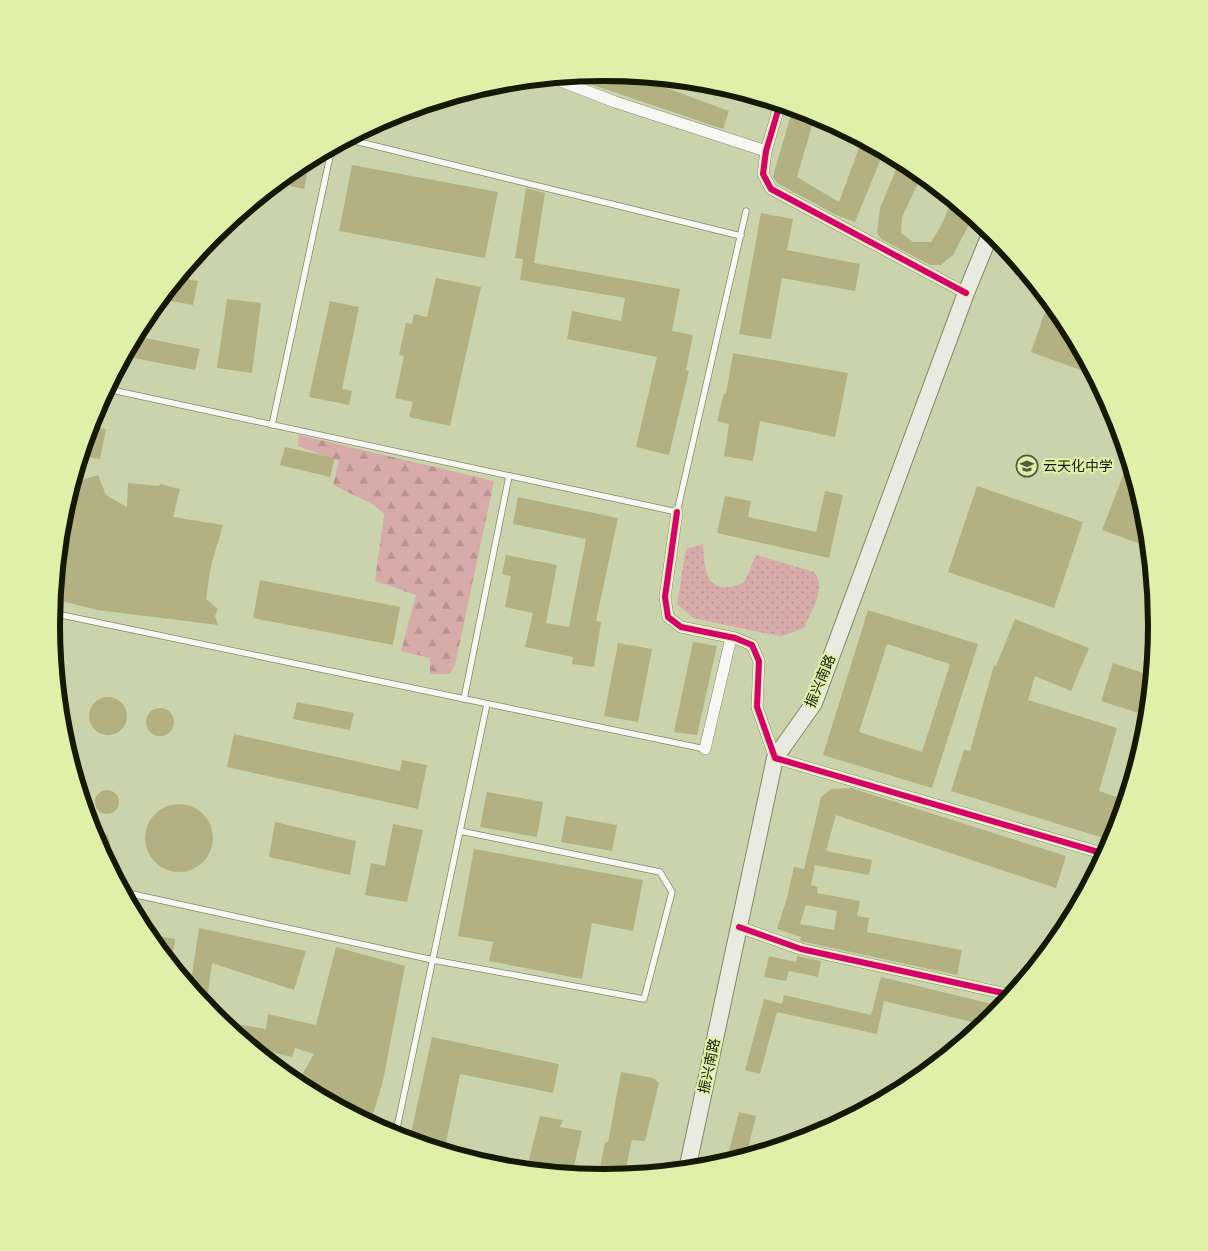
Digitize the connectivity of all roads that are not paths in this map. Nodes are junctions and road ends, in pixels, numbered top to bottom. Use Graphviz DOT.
graph roads {
  1 [pos="566,83"];
  2 [pos="778,110"];
  3 [pos="357,141"];
  4 [pos="766,151"];
  5 [pos="330,155"];
  6 [pos="746,211"];
  7 [pos="741,236"];
  8 [pos="988,240"];
  9 [pos="966,293"];
  10 [pos="113,391"];
  11 [pos="272,425"];
  12 [pos="509,476"];
  13 [pos="678,512"];
  14 [pos="60,615"];
  15 [pos="731,638"];
  16 [pos="464,699"];
  17 [pos="486,704"];
  18 [pos="705,749"];
  19 [pos="775,758"];
  20 [pos="460,831"];
  21 [pos="1099,852"];
  22 [pos="131,894"];
  23 [pos="739,927"];
  24 [pos="433,960"];
  25 [pos="1004,993"];
  26 [pos="397,1128"];
  27 [pos="689,1163"];
  1 -- 4 [label="street"];
  2 -- 4 [label="street"];
  3 -- 7 [label="lane"];
  4 -- 9 [label="street"];
  5 -- 11 [label="lane"];
  6 -- 7 [label="lane"];
  7 -- 13 [label="lane"];
  8 -- 9 [label="main road, 振兴南路"];
  9 -- 19 [label="main road, 振兴南路"];
  10 -- 11 [label="lane"];
  11 -- 12 [label="lane"];
  12 -- 13 [label="lane"];
  12 -- 16 [label="lane"];
  13 -- 15 [label="street"];
  14 -- 16 [label="lane"];
  15 -- 18 [label="street"];
  15 -- 19 [label="street"];
  16 -- 17 [label="lane"];
  17 -- 18 [label="lane"];
  17 -- 20 [label="lane"];
  19 -- 21 [label="street"];
  19 -- 23 [label="main road, 振兴南路"];
  20 -- 24 [label="lane"];
  20 -- 24 [label="lane"];
  22 -- 24 [label="lane"];
  23 -- 25 [label="street"];
  23 -- 27 [label="main road, 振兴南路"];
  24 -- 26 [label="lane"];
}
